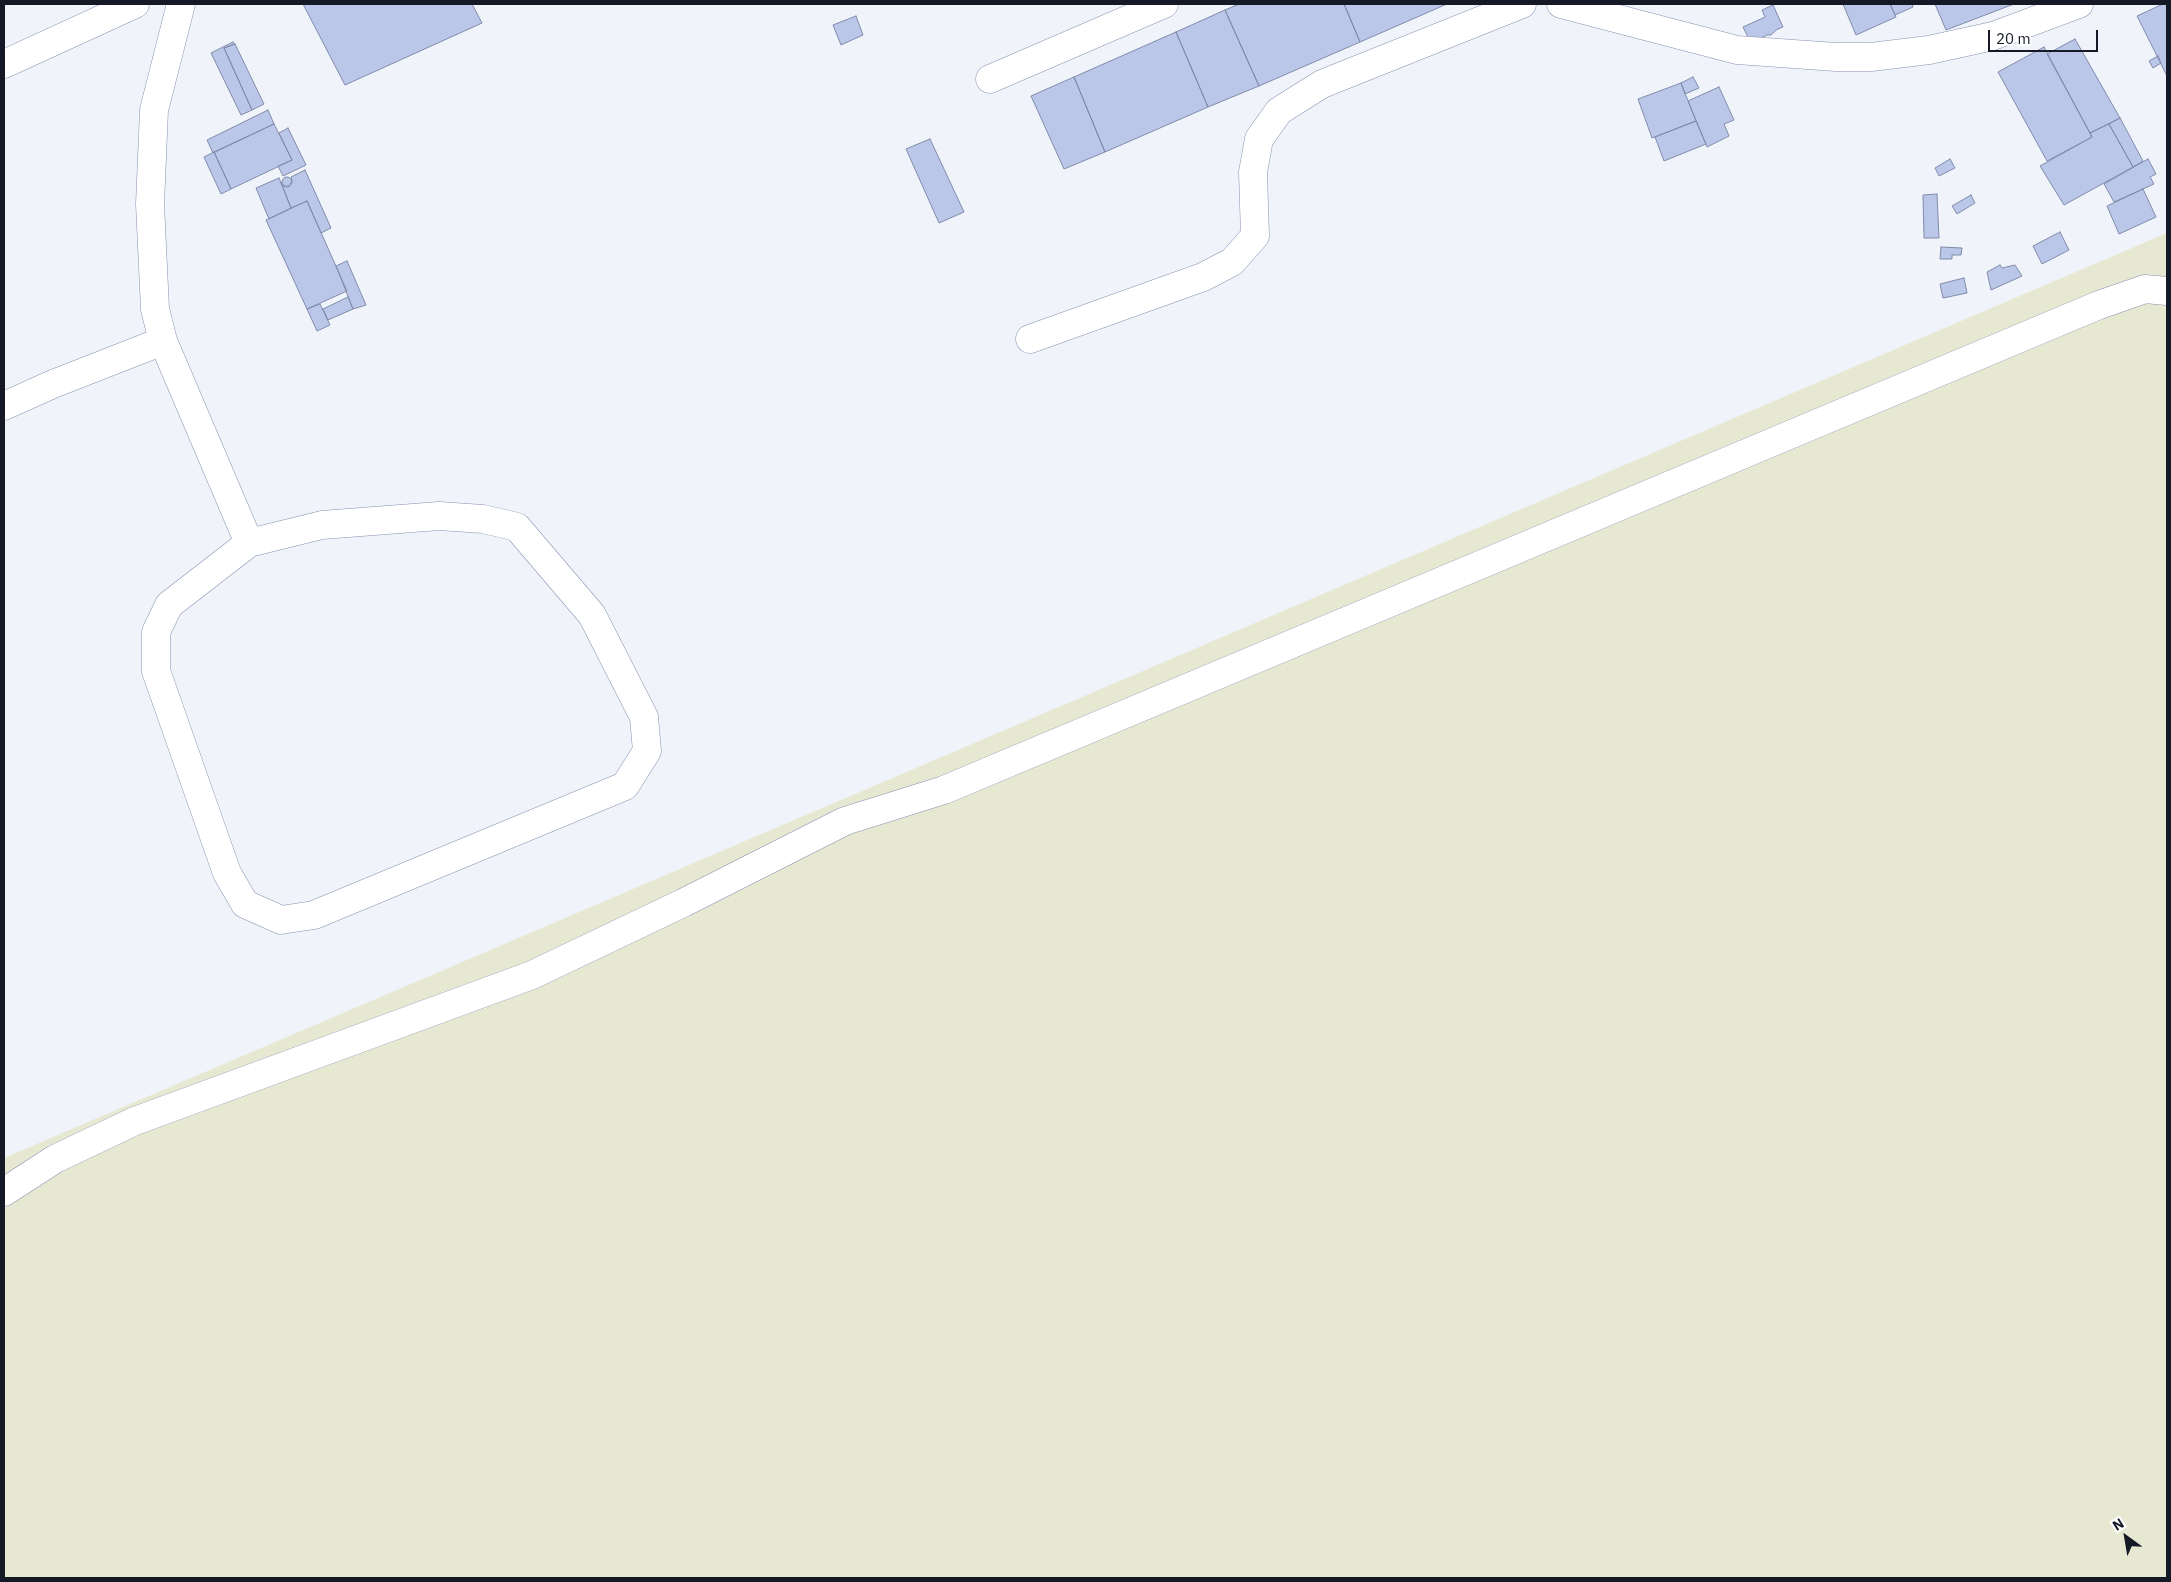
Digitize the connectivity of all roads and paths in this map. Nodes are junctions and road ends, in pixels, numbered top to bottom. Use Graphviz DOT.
graph roads {
  1 [pos="135,4"];
  2 [pos="181,4"];
  3 [pos="1164,4"];
  4 [pos="1522,4"];
  5 [pos="1561,4"];
  6 [pos="2079,4"];
  7 [pos="4,64"];
  8 [pos="990,79"];
  9 [pos="2167,291"];
  10 [pos="1030,339"];
  11 [pos="163,341"];
  12 [pos="4,406"];
  13 [pos="249,543"];
  14 [pos="4,1192"];
  1 -- 7 [label="lane"];
  2 -- 11 [label="lane"];
  3 -- 8 [label="lane"];
  4 -- 10 [label="lane"];
  5 -- 6 [label="lane"];
  9 -- 14 [label="lane"];
  11 -- 12 [label="lane"];
  11 -- 13 [label="lane"];
  13 -- 13 [label="lane"];
}
